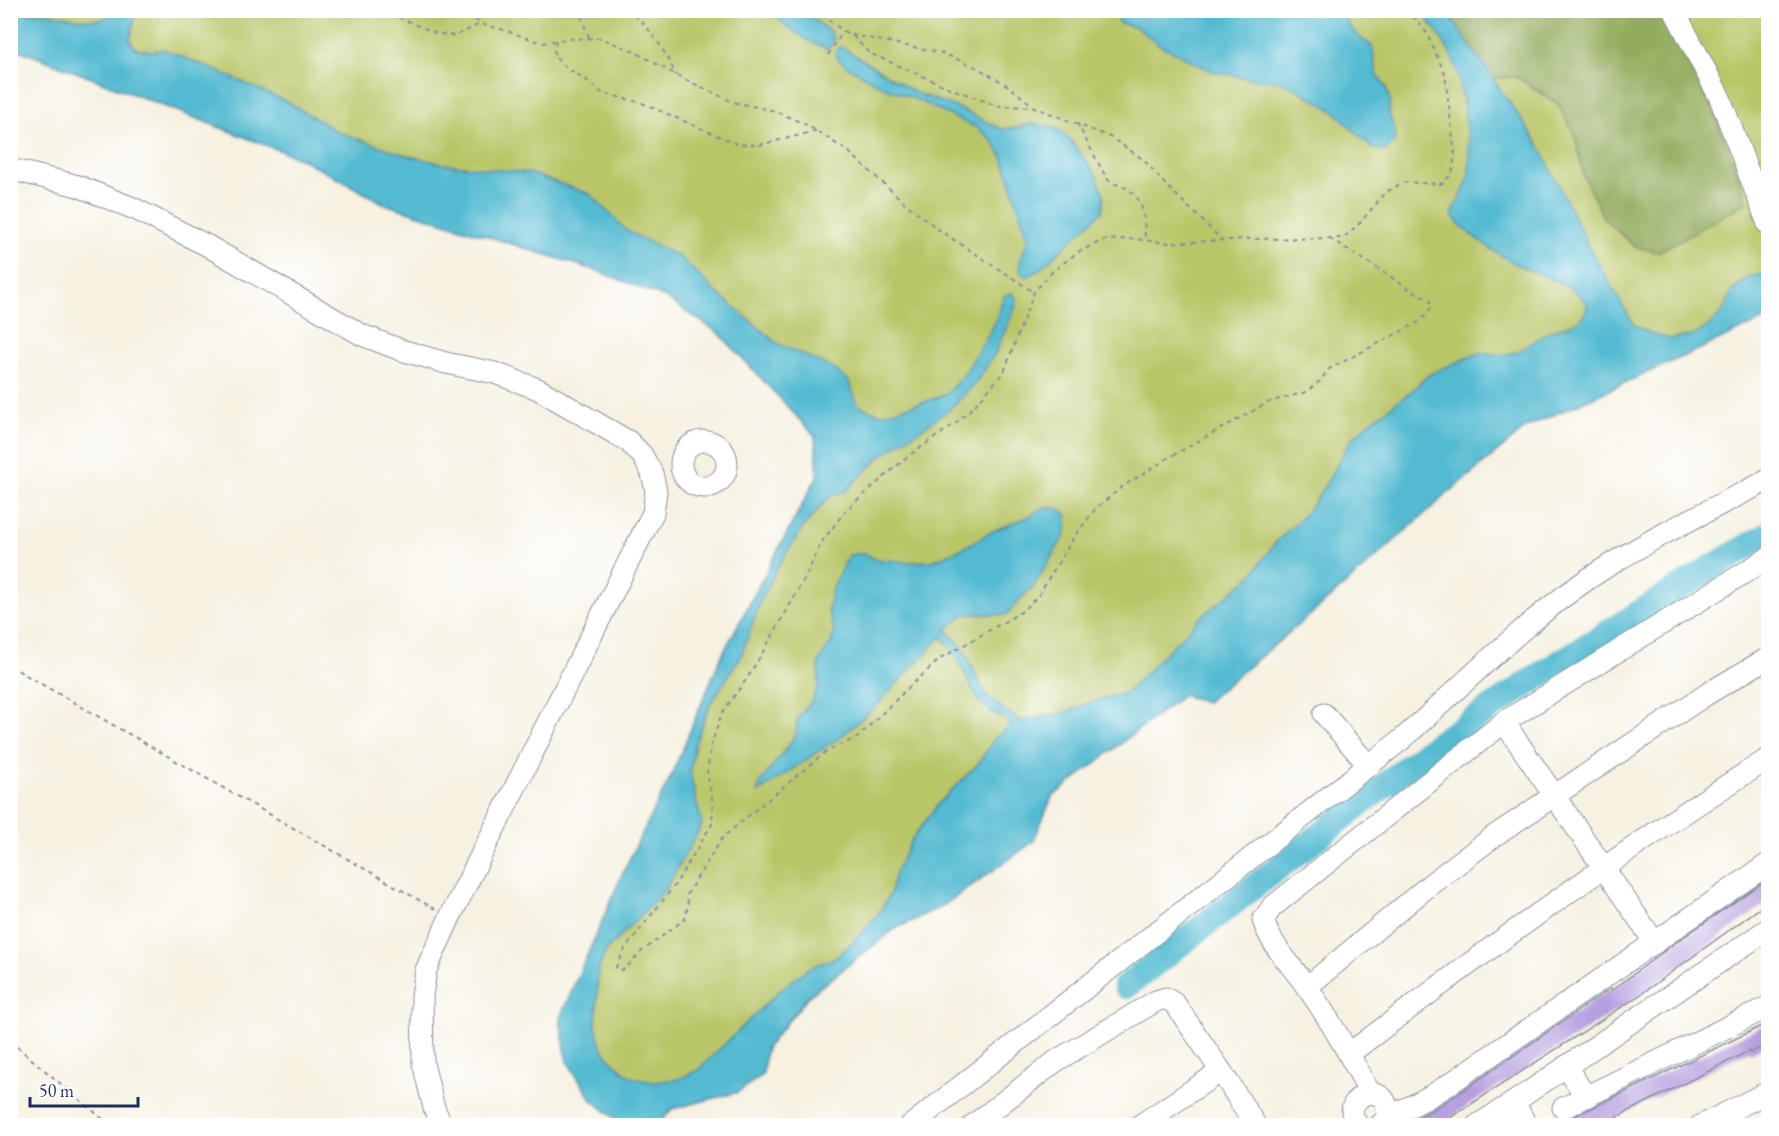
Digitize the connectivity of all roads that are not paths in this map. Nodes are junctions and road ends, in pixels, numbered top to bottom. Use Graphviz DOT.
graph roads {
  1 [pos="1674,10"];
  2 [pos="10,169"];
  3 [pos="1768,224"];
  4 [pos="682,472"];
  5 [pos="1768,480"];
  6 [pos="654,483"];
  7 [pos="1768,558"];
  8 [pos="1768,658"];
  9 [pos="1324,714"];
  10 [pos="1504,722"];
  11 [pos="1768,759"];
  12 [pos="1369,766"];
  13 [pos="1555,795"];
  14 [pos="1768,864"];
  15 [pos="1604,868"];
  16 [pos="1768,929"];
  17 [pos="1654,943"];
  18 [pos="1307,987"];
  19 [pos="1768,1007"];
  20 [pos="1349,1054"];
  21 [pos="1566,1066"];
  22 [pos="1221,1071"];
  23 [pos="1768,1092"];
  24 [pos="1370,1093"];
  25 [pos="1586,1097"];
  26 [pos="1514,1102"];
  27 [pos="1563,1108"];
  28 [pos="1384,1121"];
  29 [pos="442,1125"];
  30 [pos="910,1125"];
  31 [pos="972,1125"];
  32 [pos="1139,1125"];
  33 [pos="1256,1125"];
  34 [pos="1359,1125"];
  35 [pos="1476,1125"];
  36 [pos="1527,1125"];
  37 [pos="1700,1125"];
  1 -- 3 [label="street"];
  2 -- 6 [label="street"];
  4 -- 6 [label="street"];
  5 -- 12 [label="street"];
  6 -- 29 [label="street"];
  7 -- 10 [label="street"];
  8 -- 13 [label="street"];
  9 -- 12 [label="street"];
  10 -- 13 [label="street"];
  10 -- 18 [label="street"];
  11 -- 15 [label="street"];
  12 -- 30 [label="street"];
  13 -- 15 [label="street"];
  13 -- 18 [label="street"];
  14 -- 17 [label="street"];
  15 -- 17 [label="street"];
  15 -- 20 [label="street"];
  16 -- 21 [label="street"];
  17 -- 28 [label="street"];
  18 -- 20 [label="street"];
  19 -- 25 [label="street"];
  20 -- 24 [label="street"];
  21 -- 25 [label="street"];
  21 -- 26 [label="street"];
  22 -- 31 [label="street"];
  22 -- 32 [label="street"];
  22 -- 33 [label="street"];
  23 -- 37 [label="street"];
  24 -- 28 [label="street"];
  24 -- 34 [label="street"];
  25 -- 27 [label="street"];
  26 -- 35 [label="street"];
  26 -- 36 [label="street"];
}
